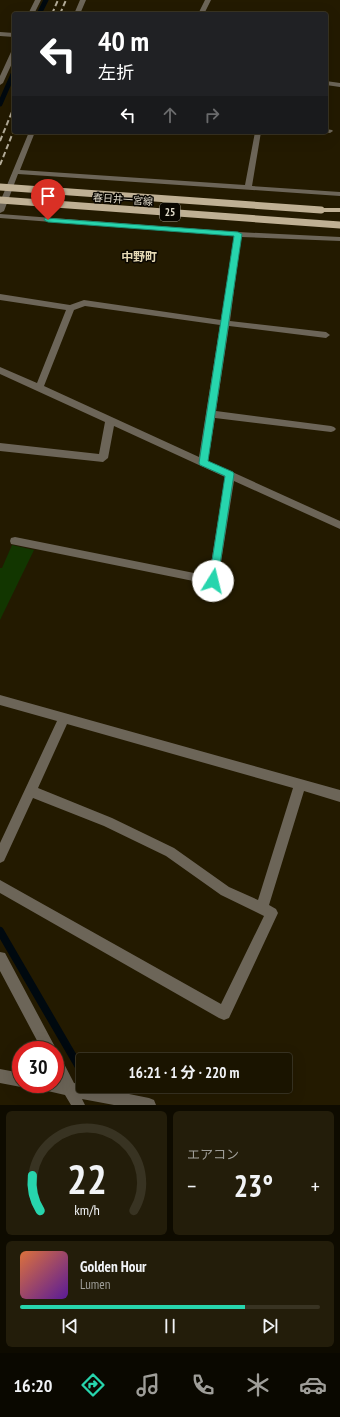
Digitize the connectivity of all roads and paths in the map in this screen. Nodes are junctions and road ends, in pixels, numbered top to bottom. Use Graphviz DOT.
graph roads {
  1 [pos="38,0"];
  2 [pos="83,0"];
  3 [pos="208,0"];
  4 [pos="32,12"];
  5 [pos="78,12"];
  6 [pos="202,12"];
  7 [pos="0,34"];
  8 [pos="12,36"];
  9 [pos="12,56"];
  10 [pos="0,83"];
  11 [pos="328,83"];
  12 [pos="340,85"];
  13 [pos="31,134"];
  14 [pos="258,134"];
  15 [pos="16,172"];
  16 [pos="0,187"];
  17 [pos="248,188"];
  18 [pos="340,194"];
  19 [pos="0,200"];
  20 [pos="340,210"];
  21 [pos="0,211"];
  22 [pos="0,216"];
  23 [pos="340,225"];
  24 [pos="238,234"];
  25 [pos="340,240"];
  26 [pos="0,297"];
  27 [pos="71,308"];
  28 [pos="225,323"];
  29 [pos="326,335"];
  30 [pos="0,370"];
  31 [pos="39,388"];
  32 [pos="211,414"];
  33 [pos="110,420"];
  34 [pos="331,429"];
  35 [pos="0,447"];
  36 [pos="203,463"];
  37 [pos="230,474"];
  38 [pos="340,525"];
  39 [pos="16,541"];
  40 [pos="0,700"];
  41 [pos="64,718"];
  42 [pos="300,785"];
  43 [pos="30,791"];
  44 [pos="340,796"];
  45 [pos="0,858"];
  46 [pos="0,886"];
  47 [pos="262,909"];
  48 [pos="0,958"];
  49 [pos="44,1041"];
  50 [pos="0,1076"];
  51 [pos="12,1078"];
  52 [pos="64,1078"];
  53 [pos="64,1088"];
  54 [pos="70,1089"];
  55 [pos="78,1105"];
  56 [pos="150,1105"];
  1 -- 4 [label="street"];
  2 -- 5 [label="street"];
  3 -- 6 [label="street"];
  7 -- 8 [label="street"];
  9 -- 10 [label="street"];
  11 -- 12 [label="street"];
  13 -- 15 [label="street"];
  14 -- 17 [label="street"];
  15 -- 17 [label="street"];
  15 -- 21 [label="street"];
  16 -- 20 [label="main road, 春日井一宮線 / 25, bridge"];
  17 -- 18 [label="street"];
  19 -- 23 [label="main road, 春日井一宮線 / 25, bridge"];
  22 -- 24 [label="street"];
  24 -- 25 [label="street"];
  24 -- 28 [label="street"];
  26 -- 27 [label="street"];
  27 -- 28 [label="street"];
  27 -- 31 [label="street"];
  28 -- 29 [label="street"];
  28 -- 32 [label="street"];
  30 -- 31 [label="street"];
  31 -- 33 [label="street"];
  32 -- 34 [label="street"];
  32 -- 36 [label="street"];
  33 -- 35 [label="street"];
  33 -- 36 [label="street"];
  36 -- 37 [label="street"];
  37 -- 38 [label="street"];
  37 -- 39 [label="street"];
  40 -- 41 [label="street"];
  41 -- 42 [label="street"];
  41 -- 43 [label="street"];
  42 -- 44 [label="street"];
  42 -- 47 [label="street"];
  43 -- 45 [label="street"];
  43 -- 47 [label="street"];
  46 -- 47 [label="street"];
  48 -- 49 [label="street"];
  50 -- 51 [label="street"];
  52 -- 54 [label="street"];
  53 -- 54 [label="street"];
  54 -- 55 [label="street"];
  54 -- 56 [label="street"];
}
